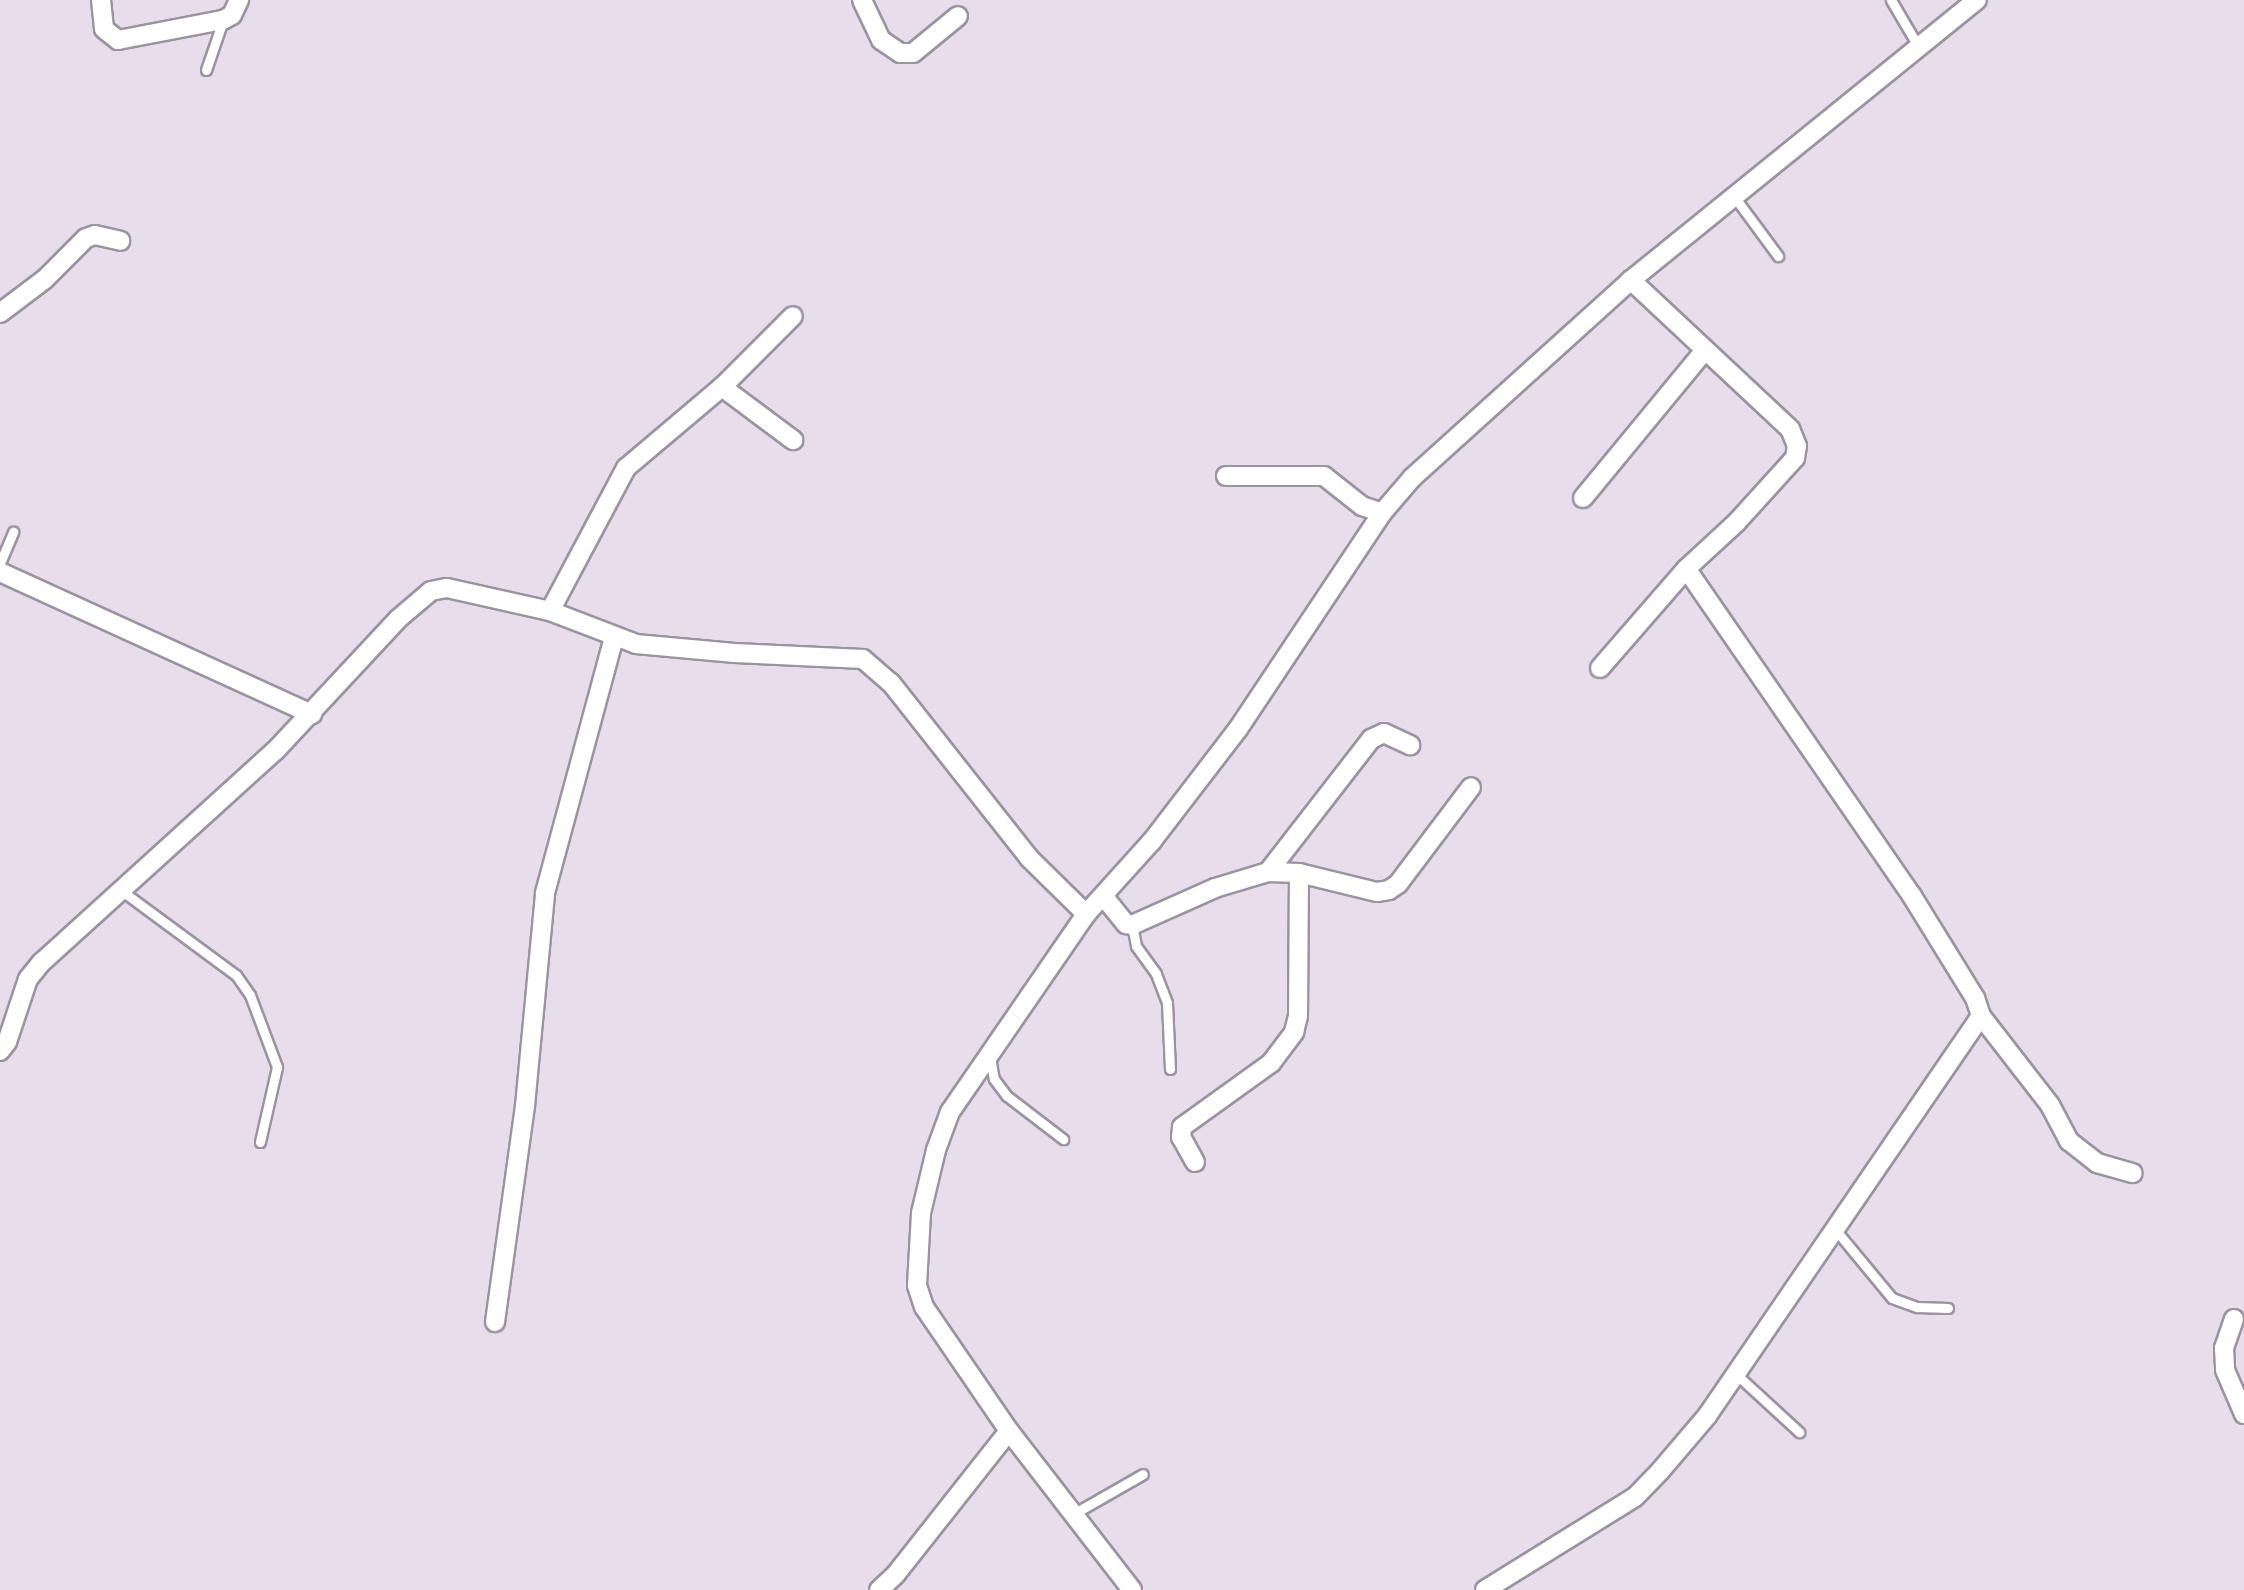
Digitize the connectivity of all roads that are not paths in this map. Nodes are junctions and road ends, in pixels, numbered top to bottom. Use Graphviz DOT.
graph roads {
  1 [pos="101,0"];
  2 [pos="239,0"];
  3 [pos="862,0"];
  4 [pos="1891,0"];
  5 [pos="1977,0"];
  6 [pos="958,16"];
  7 [pos="223,20"];
  8 [pos="1918,46"];
  9 [pos="206,70"];
  10 [pos="1733,195"];
  11 [pos="120,241"];
  12 [pos="1778,256"];
  13 [pos="1631,280"];
  14 [pos="0,313"];
  15 [pos="793,316"];
  16 [pos="1704,351"];
  17 [pos="722,387"];
  18 [pos="793,440"];
  19 [pos="1226,476"];
  20 [pos="1583,498"];
  21 [pos="1382,513"];
  22 [pos="13,532"];
  23 [pos="0,563"];
  24 [pos="1686,569"];
  25 [pos="0,572"];
  26 [pos="550,611"];
  27 [pos="614,637"];
  28 [pos="1600,668"];
  29 [pos="312,714"];
  30 [pos="1410,745"];
  31 [pos="1471,787"];
  32 [pos="1268,872"];
  33 [pos="1299,873"];
  34 [pos="122,891"];
  35 [pos="1104,897"];
  36 [pos="1086,914"];
  37 [pos="1132,925"];
  38 [pos="1981,1016"];
  39 [pos="0,1051"];
  40 [pos="990,1054"];
  41 [pos="1170,1069"];
  42 [pos="1063,1139"];
  43 [pos="260,1142"];
  44 [pos="1195,1162"];
  45 [pos="2133,1173"];
  46 [pos="1834,1228"];
  47 [pos="1948,1308"];
  48 [pos="2234,1319"];
  49 [pos="495,1322"];
  50 [pos="1736,1374"];
  51 [pos="2244,1414"];
  52 [pos="1009,1431"];
  53 [pos="1799,1432"];
  54 [pos="1143,1474"];
  55 [pos="1075,1513"];
  56 [pos="879,1590"];
  57 [pos="1132,1590"];
  58 [pos="1485,1590"];
  1 -- 7 [label="street"];
  2 -- 7 [label="street"];
  3 -- 6 [label="street"];
  4 -- 8 [label="lane"];
  5 -- 8 [label="street"];
  7 -- 9 [label="lane"];
  8 -- 10 [label="street"];
  10 -- 12 [label="lane"];
  10 -- 13 [label="street"];
  11 -- 14 [label="street"];
  13 -- 16 [label="street"];
  13 -- 21 [label="street"];
  15 -- 17 [label="street"];
  16 -- 20 [label="street"];
  16 -- 24 [label="street"];
  17 -- 18 [label="street"];
  17 -- 26 [label="street"];
  19 -- 21 [label="street"];
  21 -- 35 [label="street"];
  22 -- 23 [label="lane"];
  24 -- 28 [label="street"];
  24 -- 38 [label="street"];
  25 -- 29 [label="street"];
  26 -- 27 [label="street"];
  26 -- 29 [label="street"];
  27 -- 36 [label="street"];
  27 -- 49 [label="street"];
  29 -- 34 [label="street"];
  30 -- 32 [label="street"];
  31 -- 33 [label="street"];
  32 -- 33 [label="street"];
  32 -- 37 [label="street"];
  33 -- 44 [label="street"];
  34 -- 39 [label="street"];
  34 -- 43 [label="lane"];
  35 -- 36 [label="street"];
  35 -- 37 [label="street"];
  36 -- 40 [label="street"];
  37 -- 41 [label="lane"];
  38 -- 45 [label="street"];
  38 -- 46 [label="street"];
  40 -- 42 [label="lane"];
  40 -- 52 [label="street"];
  46 -- 47 [label="lane"];
  46 -- 50 [label="street"];
  48 -- 51 [label="street"];
  50 -- 53 [label="lane"];
  50 -- 58 [label="street"];
  52 -- 55 [label="street"];
  52 -- 56 [label="street"];
  54 -- 55 [label="lane"];
  55 -- 57 [label="street"];
}
